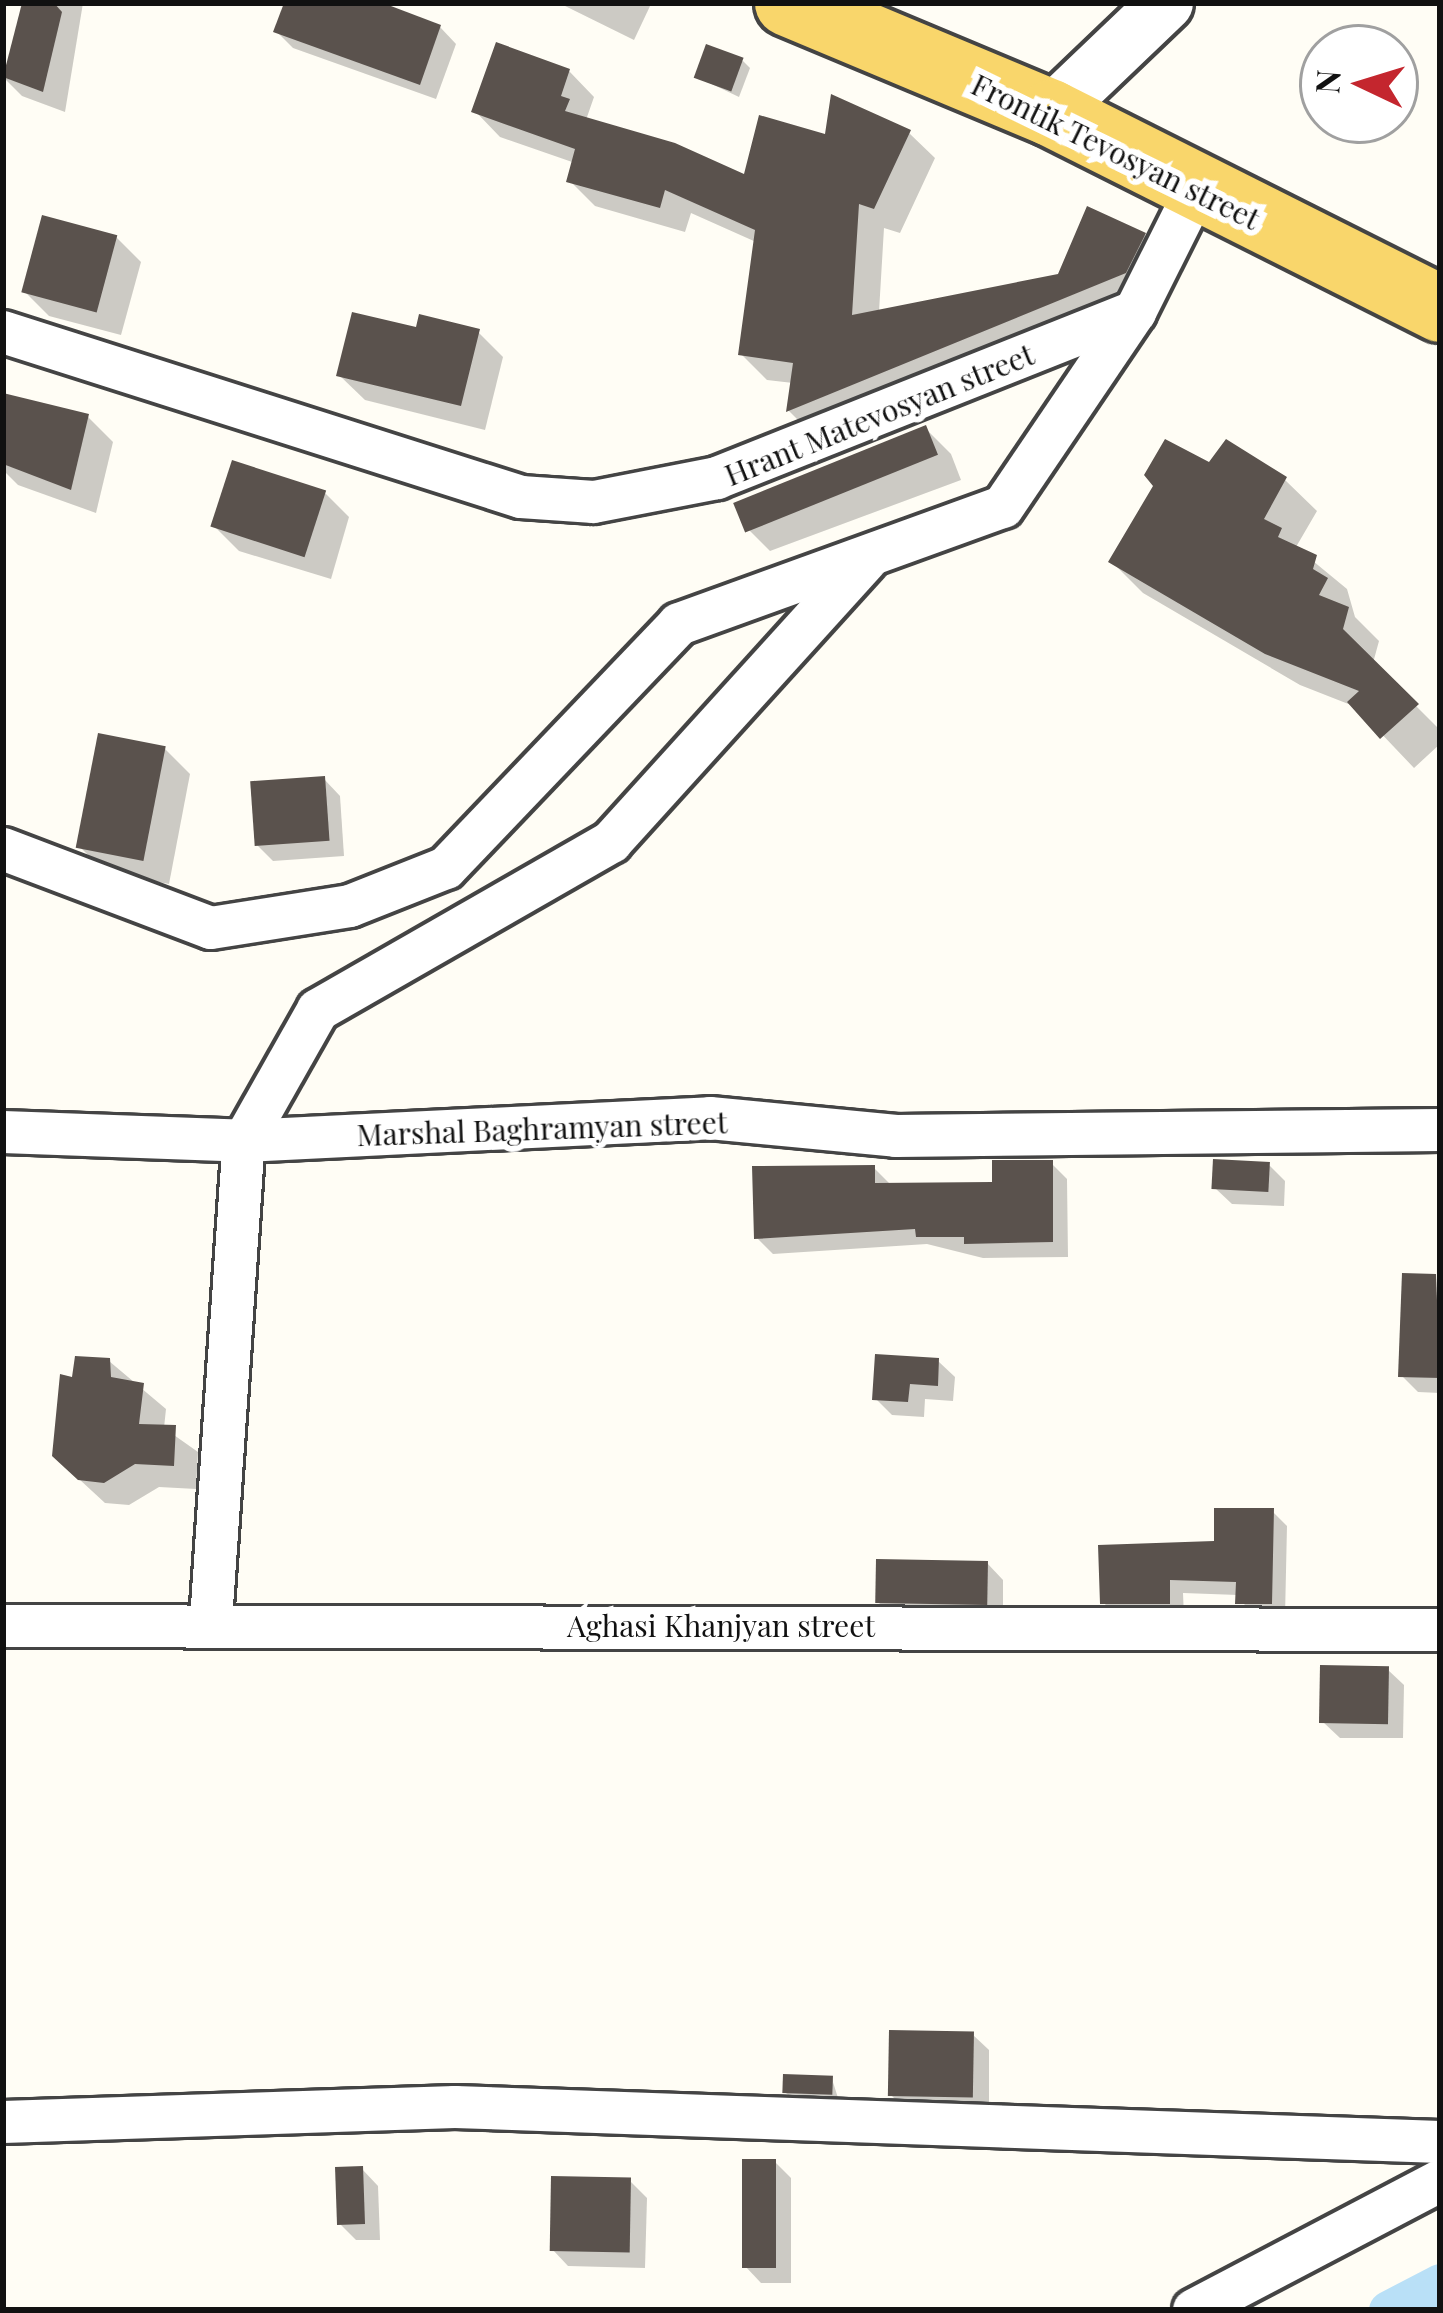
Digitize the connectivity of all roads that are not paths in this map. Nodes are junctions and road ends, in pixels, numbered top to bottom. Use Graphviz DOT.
graph roads {
  1 [pos="788,3"];
  2 [pos="1166,3"];
  3 [pos="1051,113"];
  4 [pos="1196,190"];
  5 [pos="1440,309"];
  6 [pos="1135,312"];
  7 [pos="3,332"];
  8 [pos="872,554"];
  9 [pos="3,849"];
  10 [pos="1440,1130"];
  11 [pos="3,1132"];
  12 [pos="244,1141"];
  13 [pos="211,1621"];
  14 [pos="3,1626"];
  15 [pos="1440,1630"];
  16 [pos="3,2122"];
  17 [pos="1440,2142"];
  18 [pos="1440,2181"];
  19 [pos="1194,2310"];
  1 -- 3 [label="main road, Frontik Tevosyan street"];
  2 -- 3 [label="street"];
  3 -- 4 [label="main road, Frontik Tevosyan street"];
  4 -- 5 [label="main road, Frontik Tevosyan street"];
  4 -- 6 [label="street"];
  6 -- 7 [label="street, Hrant Matevosyan street"];
  6 -- 8 [label="street"];
  8 -- 9 [label="street"];
  8 -- 12 [label="street"];
  10 -- 12 [label="street, Marshal Baghramyan street"];
  11 -- 12 [label="street, Marshal Baghramyan street"];
  12 -- 13 [label="street"];
  13 -- 14 [label="street, Aghasi Khanjyan street"];
  13 -- 15 [label="street, Aghasi Khanjyan street"];
  16 -- 17 [label="street"];
  18 -- 19 [label="street"];
}
